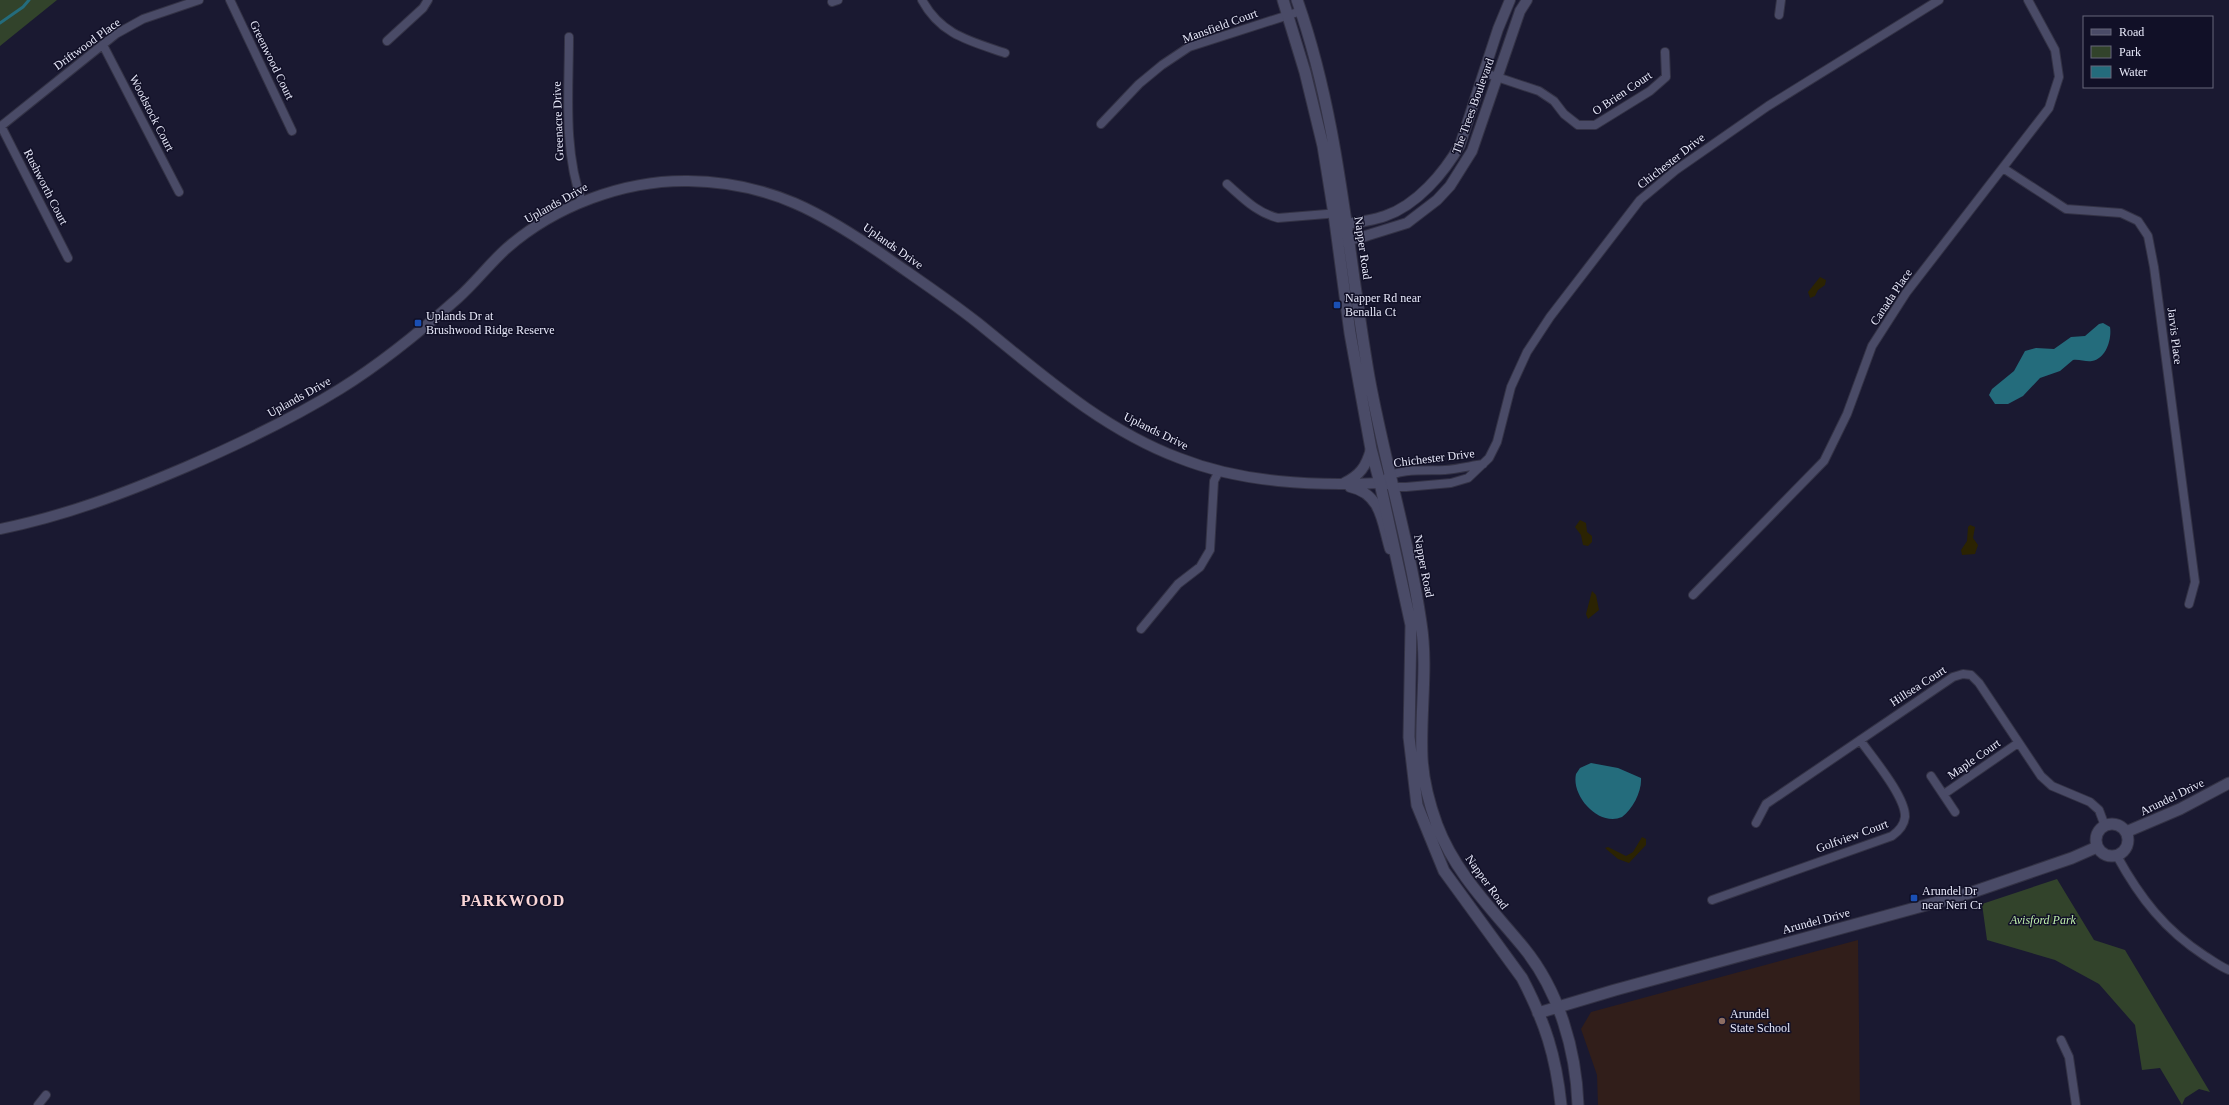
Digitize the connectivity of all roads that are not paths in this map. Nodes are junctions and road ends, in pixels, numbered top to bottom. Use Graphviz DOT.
graph roads {
  1 [pos="200,0"];
  2 [pos="230,0"];
  3 [pos="428,0"];
  4 [pos="922,0"];
  5 [pos="1283,0"];
  6 [pos="1297,0"];
  7 [pos="1510,0"];
  8 [pos="1527,0"];
  9 [pos="1781,0"];
  10 [pos="1939,0"];
  11 [pos="2028,0"];
  12 [pos="1301,11"];
  13 [pos="1287,15"];
  14 [pos="1779,15"];
  15 [pos="569,37"];
  16 [pos="387,41"];
  17 [pos="103,45"];
  18 [pos="1665,52"];
  19 [pos="1005,53"];
  20 [pos="1485,73"];
  21 [pos="1497,77"];
  22 [pos="1101,124"];
  23 [pos="1,127"];
  24 [pos="292,131"];
  25 [pos="2002,168"];
  26 [pos="1227,184"];
  27 [pos="179,192"];
  28 [pos="582,202"];
  29 [pos="1340,213"];
  30 [pos="1341,225"];
  31 [pos="1349,240"];
  32 [pos="1337,241"];
  33 [pos="68,258"];
  34 [pos="1371,449"];
  35 [pos="1484,464"];
  36 [pos="1219,471"];
  37 [pos="1391,474"];
  38 [pos="1380,483"];
  39 [pos="1341,485"];
  40 [pos="1394,487"];
  41 [pos="0,529"];
  42 [pos="1400,572"];
  43 [pos="1693,594"];
  44 [pos="2188,604"];
  45 [pos="1141,629"];
  46 [pos="1860,740"];
  47 [pos="2018,743"];
  48 [pos="1932,776"];
  49 [pos="2229,783"];
  50 [pos="1944,794"];
  51 [pos="1955,812"];
  52 [pos="1756,824"];
  53 [pos="2105,826"];
  54 [pos="2126,832"];
  55 [pos="2097,847"];
  56 [pos="2117,856"];
  57 [pos="1712,900"];
  58 [pos="2229,970"];
  59 [pos="1558,1007"];
  60 [pos="1538,1013"];
  61 [pos="2062,1040"];
  62 [pos="46,1095"];
  63 [pos="38,1105"];
  64 [pos="1561,1105"];
  65 [pos="1578,1105"];
  66 [pos="2076,1105"];
  1 -- 17 [label="street, Driftwood Place"];
  2 -- 24 [label="street, Greenwood Court"];
  3 -- 16 [label="street"];
  4 -- 19 [label="street"];
  5 -- 13 [label="main road, Napper Road"];
  6 -- 12 [label="main road, Napper Road"];
  7 -- 20 [label="street, The Trees Boulevard"];
  8 -- 21 [label="street, The Trees Boulevard"];
  9 -- 14 [label="street"];
  10 -- 35 [label="street, Chichester Drive"];
  11 -- 25 [label="street, Canada Place"];
  12 -- 13 [label="street, Mansfield Court"];
  12 -- 29 [label="main road, Napper Road"];
  13 -- 22 [label="street, Mansfield Court"];
  13 -- 29 [label="main road, Napper Road"];
  15 -- 28 [label="street, Greenacre Drive"];
  17 -- 23 [label="street, Driftwood Place"];
  17 -- 27 [label="street, Woodstock Court"];
  18 -- 21 [label="street, O Brien Court"];
  20 -- 21 [label="street, O Brien Court"];
  20 -- 30 [label="street, The Trees Boulevard"];
  21 -- 31 [label="street, The Trees Boulevard"];
  23 -- 33 [label="street, Rushworth Court"];
  25 -- 43 [label="street, Canada Place"];
  25 -- 44 [label="street, Jarvis Place"];
  26 -- 29 [label="street"];
  28 -- 36 [label="street, Uplands Drive"];
  28 -- 41 [label="street, Uplands Drive"];
  29 -- 30 [label="main road, Napper Road"];
  30 -- 31 [label="main road, Napper Road"];
  30 -- 32 [label="main road, Napper Road"];
  31 -- 32 [label="street, The Trees Boulevard"];
  31 -- 37 [label="main road, Napper Road"];
  32 -- 34 [label="main road, Napper Road"];
  34 -- 38 [label="main road, Napper Road"];
  34 -- 39 [label="street"];
  35 -- 37 [label="street, Chichester Drive"];
  35 -- 40 [label="street, Chichester Drive"];
  36 -- 39 [label="street, Uplands Drive"];
  36 -- 45 [label="street"];
  37 -- 38 [label="street, Chichester Drive"];
  37 -- 40 [label="main road, Napper Road"];
  38 -- 39 [label="street, Uplands Drive"];
  38 -- 40 [label="street, Chichester Drive"];
  38 -- 42 [label="main road, Napper Road"];
  39 -- 42 [label="street"];
  40 -- 59 [label="main road, Napper Road"];
  42 -- 60 [label="main road, Napper Road"];
  46 -- 47 [label="street, Hillsea Court"];
  46 -- 52 [label="street, Hillsea Court"];
  46 -- 57 [label="street, Golfview Court"];
  47 -- 50 [label="street, Maple Court"];
  47 -- 53 [label="street, Hillsea Court"];
  48 -- 50 [label="street, Maple Court"];
  49 -- 54 [label="main road, Arundel Drive"];
  50 -- 51 [label="street, Maple Court"];
  53 -- 54 [label="main road"];
  53 -- 55 [label="main road"];
  54 -- 56 [label="main road"];
  55 -- 56 [label="main road"];
  55 -- 59 [label="main road, Arundel Drive"];
  56 -- 58 [label="street"];
  59 -- 60 [label="main road, Arundel Drive"];
  59 -- 65 [label="main road, Napper Road"];
  60 -- 64 [label="main road, Napper Road"];
  61 -- 66 [label="street"];
  62 -- 63 [label="street"];
}
